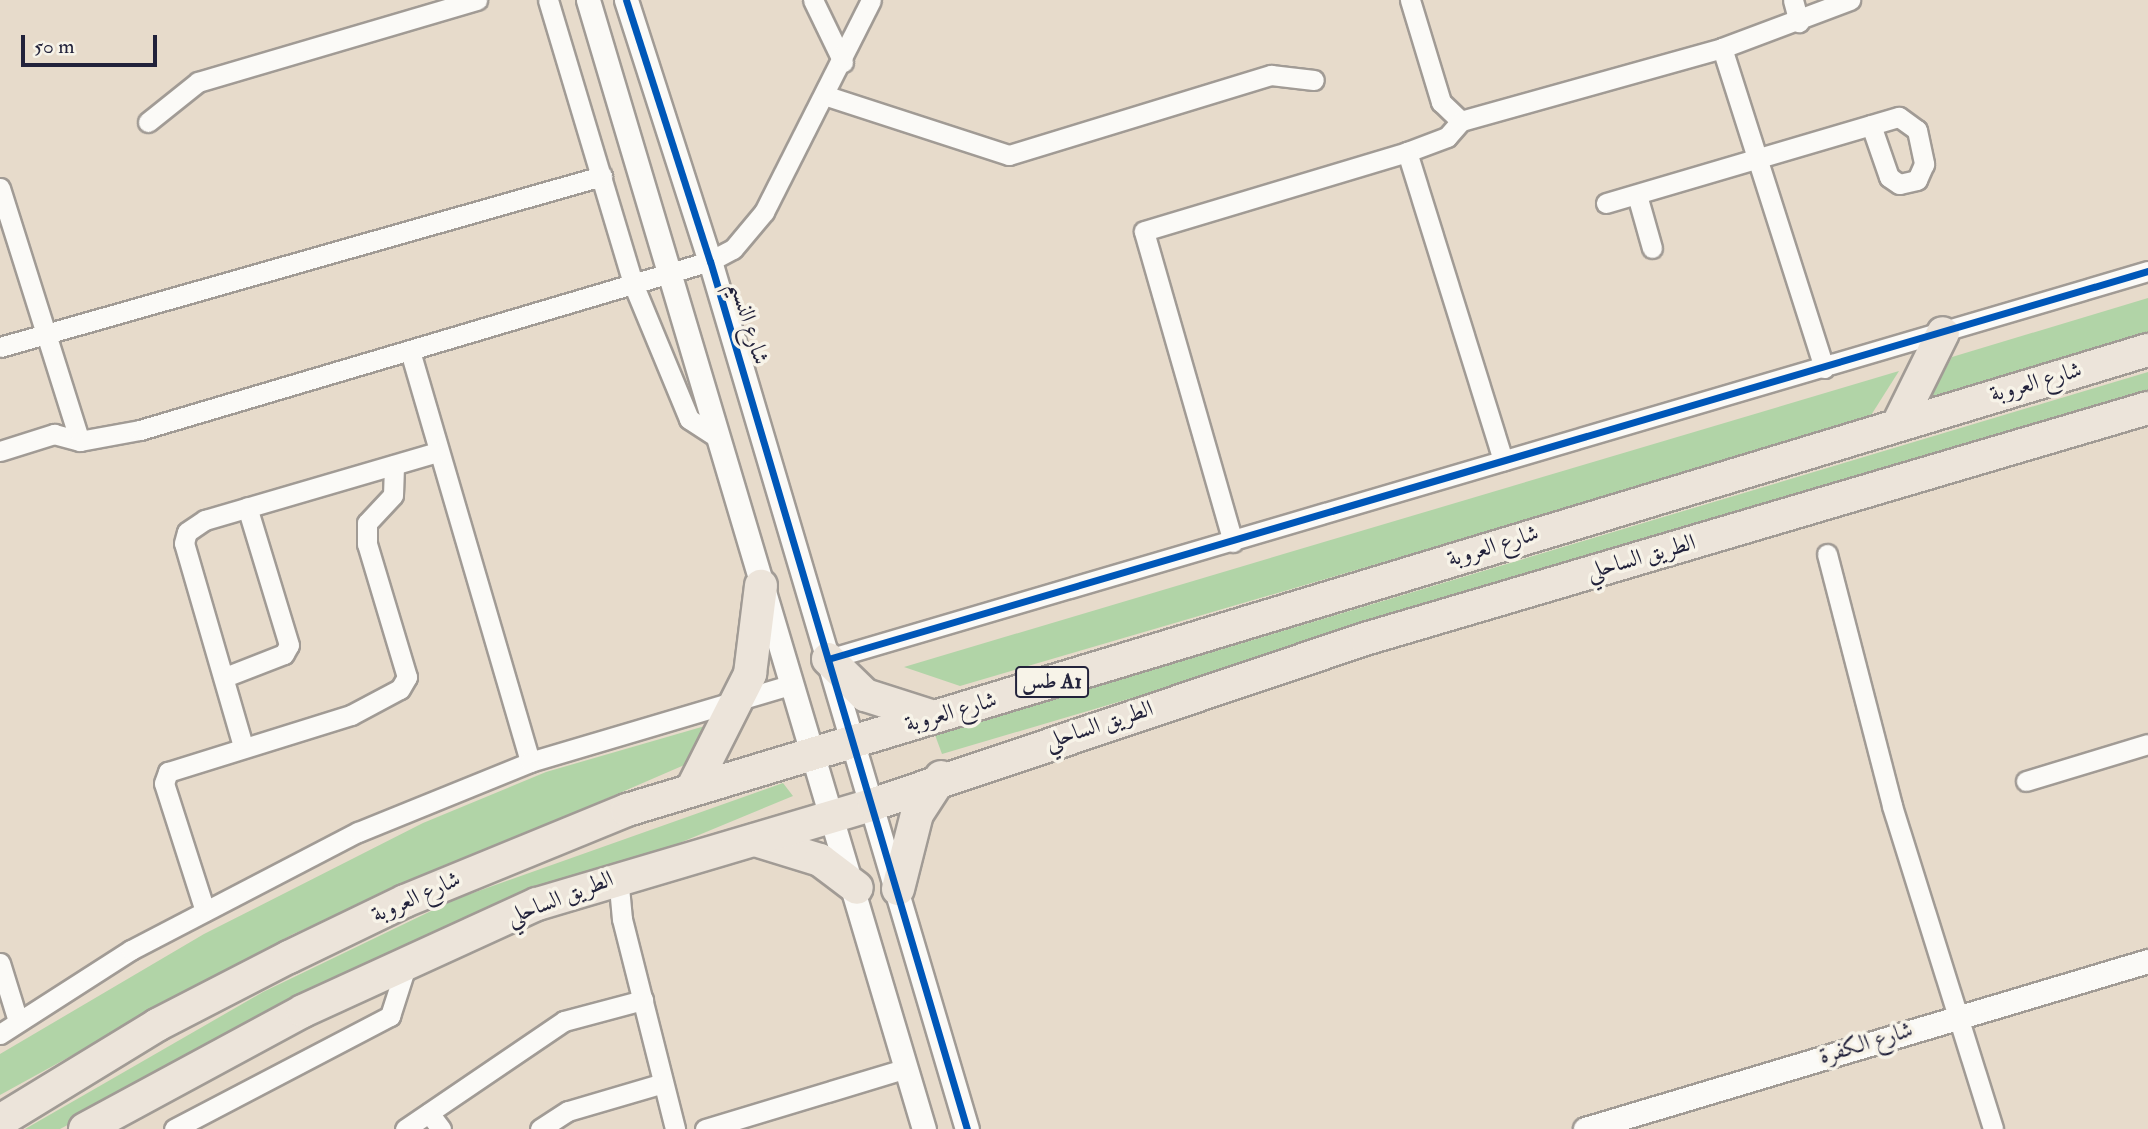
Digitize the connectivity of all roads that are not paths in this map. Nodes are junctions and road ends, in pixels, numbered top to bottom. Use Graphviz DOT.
graph roads {
  1 [pos="477,0"];
  2 [pos="548,0"];
  3 [pos="588,0"];
  4 [pos="626,0"];
  5 [pos="813,0"];
  6 [pos="871,0"];
  7 [pos="1410,0"];
  8 [pos="1793,0"];
  9 [pos="1850,0"];
  10 [pos="1799,22"];
  11 [pos="1722,48"];
  12 [pos="843,62"];
  13 [pos="1314,80"];
  14 [pos="827,96"];
  15 [pos="1461,121"];
  16 [pos="148,122"];
  17 [pos="1871,125"];
  18 [pos="1407,152"];
  19 [pos="1758,160"];
  20 [pos="602,176"];
  21 [pos="0,188"];
  22 [pos="1637,195"];
  23 [pos="1606,203"];
  24 [pos="1652,248"];
  25 [pos="710,261"];
  26 [pos="2148,271"];
  27 [pos="670,274"];
  28 [pos="634,286"];
  29 [pos="1943,333"];
  30 [pos="47,335"];
  31 [pos="0,347"];
  32 [pos="2148,350"];
  33 [pos="410,351"];
  34 [pos="1824,368"];
  35 [pos="2148,408"];
  36 [pos="1899,422"];
  37 [pos="717,437"];
  38 [pos="80,441"];
  39 [pos="0,451"];
  40 [pos="437,452"];
  41 [pos="1503,460"];
  42 [pos="394,465"];
  43 [pos="247,507"];
  44 [pos="1233,542"];
  45 [pos="1827,554"];
  46 [pos="761,586"];
  47 [pos="828,659"];
  48 [pos="225,677"];
  49 [pos="787,686"];
  50 [pos="740,701"];
  51 [pos="939,716"];
  52 [pos="853,738"];
  53 [pos="2148,744"];
  54 [pos="243,746"];
  55 [pos="815,750"];
  56 [pos="530,762"];
  57 [pos="941,777"];
  58 [pos="2026,780"];
  59 [pos="693,787"];
  60 [pos="874,804"];
  61 [pos="835,814"];
  62 [pos="754,839"];
  63 [pos="618,876"];
  64 [pos="857,888"];
  65 [pos="898,889"];
  66 [pos="205,911"];
  67 [pos="2148,961"];
  68 [pos="0,963"];
  69 [pos="407,963"];
  70 [pos="643,1000"];
  71 [pos="1959,1015"];
  72 [pos="18,1021"];
  73 [pos="0,1034"];
  74 [pos="907,1068"];
  75 [pos="663,1083"];
  76 [pos="0,1121"];
  77 [pos="435,1121"];
  78 [pos="195,1124"];
  79 [pos="85,1129"];
  80 [pos="174,1129"];
  81 [pos="405,1129"];
  82 [pos="540,1129"];
  83 [pos="675,1129"];
  84 [pos="705,1129"];
  85 [pos="924,1129"];
  86 [pos="967,1129"];
  87 [pos="1585,1129"];
  88 [pos="1993,1129"];
  1 -- 16 [label="street"];
  2 -- 20 [label="street"];
  3 -- 27 [label="street"];
  4 -- 25 [label="street, شارع النسيم"];
  5 -- 12 [label="street"];
  6 -- 12 [label="street"];
  7 -- 15 [label="street"];
  8 -- 10 [label="street"];
  9 -- 10 [label="street"];
  10 -- 11 [label="street"];
  11 -- 15 [label="street"];
  11 -- 19 [label="street"];
  12 -- 14 [label="street"];
  13 -- 14 [label="street"];
  14 -- 25 [label="street"];
  15 -- 18 [label="street"];
  17 -- 19 [label="street"];
  18 -- 41 [label="street"];
  18 -- 44 [label="street"];
  19 -- 22 [label="street"];
  19 -- 34 [label="street"];
  20 -- 28 [label="street"];
  20 -- 30 [label="street"];
  21 -- 30 [label="street"];
  22 -- 23 [label="street"];
  22 -- 24 [label="street"];
  25 -- 27 [label="street"];
  25 -- 47 [label="street, شارع النسيم"];
  26 -- 29 [label="street"];
  27 -- 28 [label="street"];
  27 -- 37 [label="street"];
  28 -- 33 [label="street"];
  28 -- 37 [label="street"];
  29 -- 34 [label="street"];
  29 -- 36 [label="highway"];
  30 -- 31 [label="street"];
  30 -- 38 [label="street"];
  32 -- 36 [label="highway, شارع العروبة / طس A1"];
  33 -- 38 [label="street"];
  33 -- 40 [label="street"];
  34 -- 41 [label="street"];
  35 -- 57 [label="highway, الطريق الساحلي / طس A1"];
  36 -- 51 [label="highway, شارع العروبة / طس A1"];
  37 -- 46 [label="street"];
  38 -- 39 [label="street"];
  40 -- 42 [label="street"];
  40 -- 56 [label="street"];
  41 -- 44 [label="street"];
  42 -- 43 [label="street"];
  42 -- 54 [label="street"];
  43 -- 48 [label="street"];
  43 -- 48 [label="street"];
  44 -- 47 [label="street"];
  45 -- 71 [label="street"];
  46 -- 49 [label="street"];
  46 -- 50 [label="highway"];
  47 -- 51 [label="highway"];
  47 -- 52 [label="street, شارع النسيم"];
  48 -- 54 [label="street"];
  49 -- 50 [label="street"];
  49 -- 55 [label="street"];
  50 -- 56 [label="street"];
  50 -- 59 [label="highway"];
  51 -- 52 [label="highway, شارع العروبة / طس A1"];
  52 -- 55 [label="highway, شارع العروبة / طس A1"];
  52 -- 60 [label="street, شارع النسيم"];
  53 -- 58 [label="street"];
  54 -- 66 [label="street"];
  55 -- 59 [label="highway, شارع العروبة / طس A1"];
  55 -- 61 [label="street"];
  56 -- 66 [label="street"];
  57 -- 60 [label="highway, الطريق الساحلي / طس A1"];
  57 -- 65 [label="highway"];
  59 -- 76 [label="highway, شارع العروبة / طس A1"];
  60 -- 61 [label="highway, الطريق الساحلي / طس A1"];
  60 -- 65 [label="street, شارع النسيم"];
  61 -- 62 [label="highway, الطريق الساحلي / طس A1"];
  61 -- 64 [label="street"];
  62 -- 63 [label="highway, الطريق الساحلي / طس A1"];
  62 -- 64 [label="highway"];
  63 -- 69 [label="highway, الطريق الساحلي / طس A1"];
  63 -- 70 [label="street"];
  64 -- 74 [label="street"];
  65 -- 86 [label="street, شارع النسيم"];
  66 -- 72 [label="street"];
  67 -- 71 [label="street, شارع الكفرة"];
  68 -- 72 [label="street"];
  69 -- 78 [label="street"];
  69 -- 79 [label="highway, الطريق الساحلي / طس A1"];
  70 -- 75 [label="street"];
  70 -- 77 [label="street"];
  71 -- 87 [label="street, شارع الكفرة"];
  71 -- 88 [label="street"];
  72 -- 73 [label="street"];
  74 -- 84 [label="street"];
  74 -- 85 [label="street"];
  75 -- 82 [label="street"];
  75 -- 83 [label="street"];
  77 -- 81 [label="street"];
  78 -- 80 [label="street"];
}
